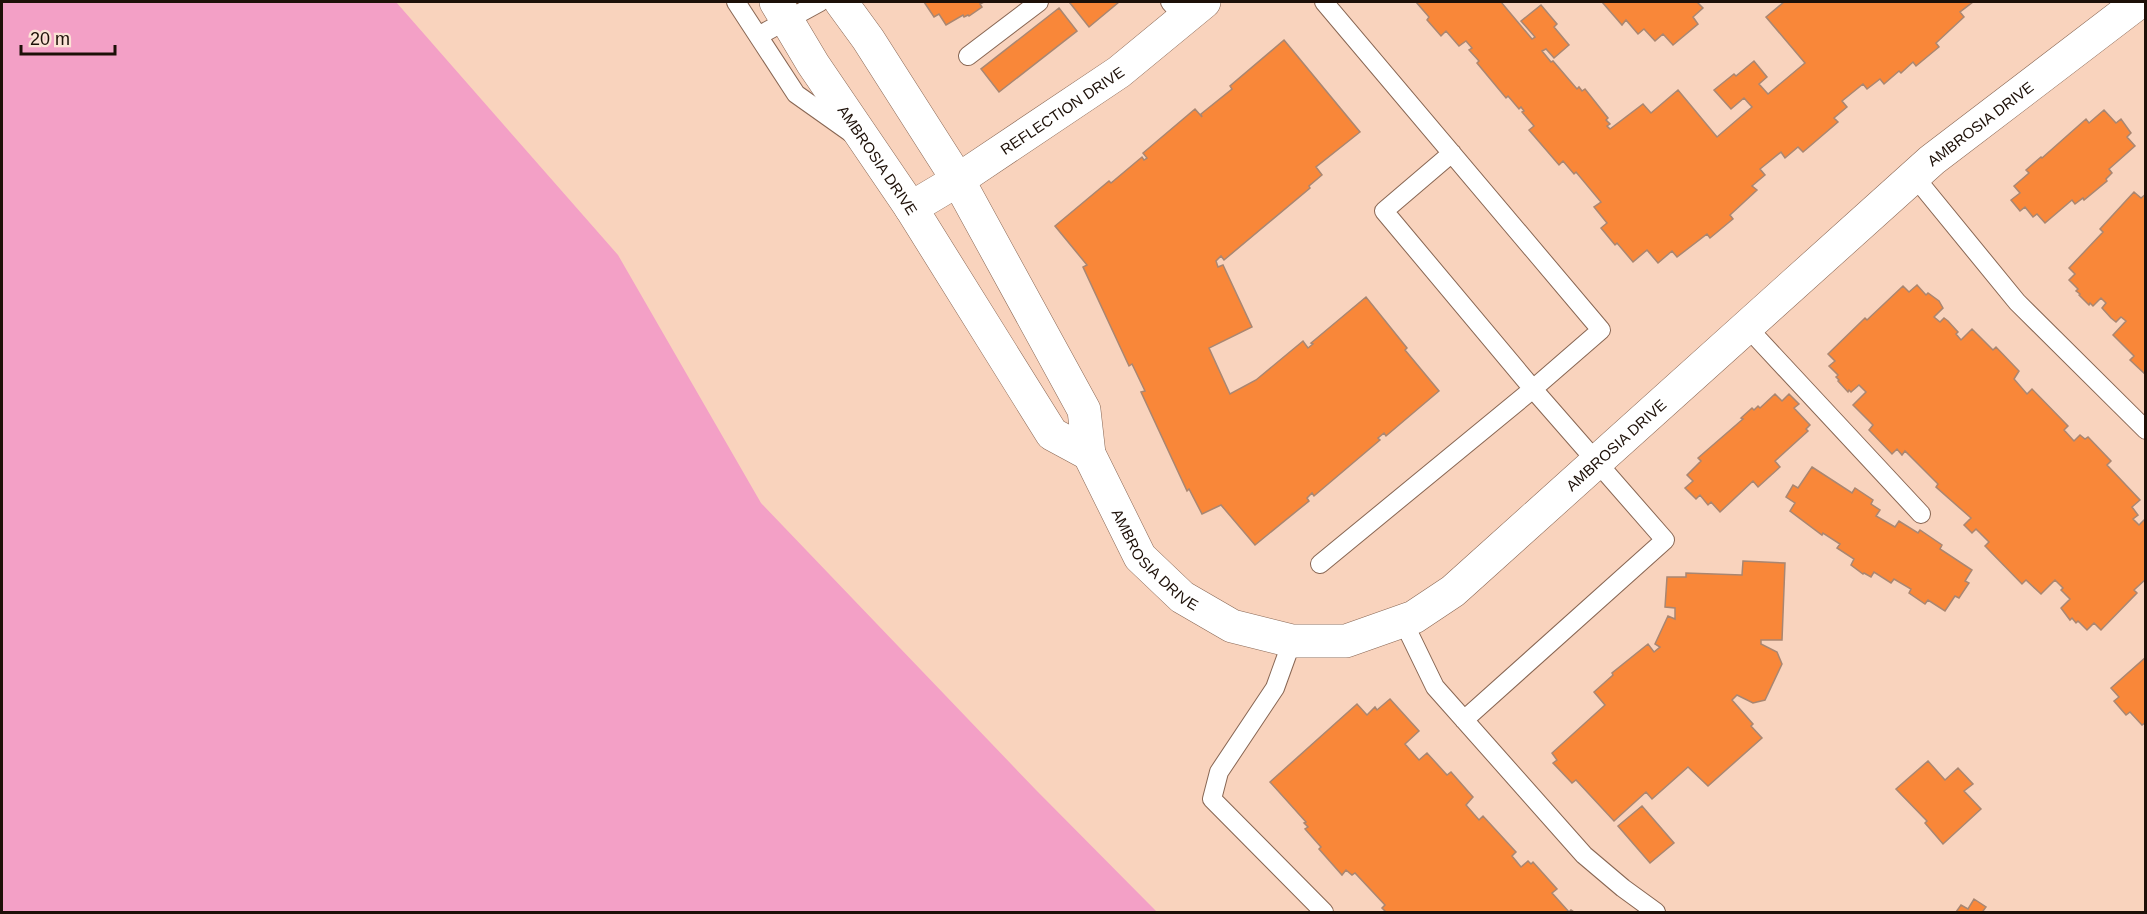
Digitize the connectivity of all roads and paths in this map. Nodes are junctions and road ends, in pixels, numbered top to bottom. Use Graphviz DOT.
graph roads {
  1 [pos="736,2"];
  2 [pos="820,2"];
  3 [pos="841,2"];
  4 [pos="1039,2"];
  5 [pos="1324,2"];
  6 [pos="2139,2"];
  7 [pos="1186,7"];
  8 [pos="782,10"];
  9 [pos="758,36"];
  10 [pos="968,56"];
  11 [pos="870,146"];
  12 [pos="1452,153"];
  13 [pos="1914,176"];
  14 [pos="958,180"];
  15 [pos="911,208"];
  16 [pos="1747,327"];
  17 [pos="1533,388"];
  18 [pos="2145,430"];
  19 [pos="1089,454"];
  20 [pos="1596,462"];
  21 [pos="1921,514"];
  22 [pos="1320,564"];
  23 [pos="1403,621"];
  24 [pos="1292,641"];
  25 [pos="1464,720"];
  26 [pos="1324,912"];
  27 [pos="1656,912"];
  1 -- 9 [label="lane"];
  2 -- 8 [label="lane"];
  3 -- 14 [label="street, AMBROSIA DRIVE"];
  4 -- 10 [label="lane"];
  5 -- 12 [label="lane"];
  6 -- 13 [label="street, AMBROSIA DRIVE"];
  7 -- 14 [label="street, REFLECTION DRIVE"];
  8 -- 9 [label="lane"];
  8 -- 11 [label="street, AMBROSIA DRIVE"];
  9 -- 11 [label="lane"];
  11 -- 15 [label="street, AMBROSIA DRIVE"];
  12 -- 17 [label="lane"];
  12 -- 17 [label="lane"];
  13 -- 16 [label="street, AMBROSIA DRIVE"];
  13 -- 18 [label="lane"];
  14 -- 15 [label="street, REFLECTION DRIVE"];
  14 -- 19 [label="street, AMBROSIA DRIVE"];
  15 -- 19 [label="street, AMBROSIA DRIVE"];
  16 -- 20 [label="street, AMBROSIA DRIVE"];
  16 -- 21 [label="lane"];
  17 -- 20 [label="lane"];
  17 -- 22 [label="lane"];
  19 -- 24 [label="street, AMBROSIA DRIVE"];
  20 -- 23 [label="street, AMBROSIA DRIVE"];
  20 -- 25 [label="lane"];
  23 -- 24 [label="street, AMBROSIA DRIVE"];
  23 -- 25 [label="lane"];
  24 -- 26 [label="lane"];
  25 -- 27 [label="lane"];
}
